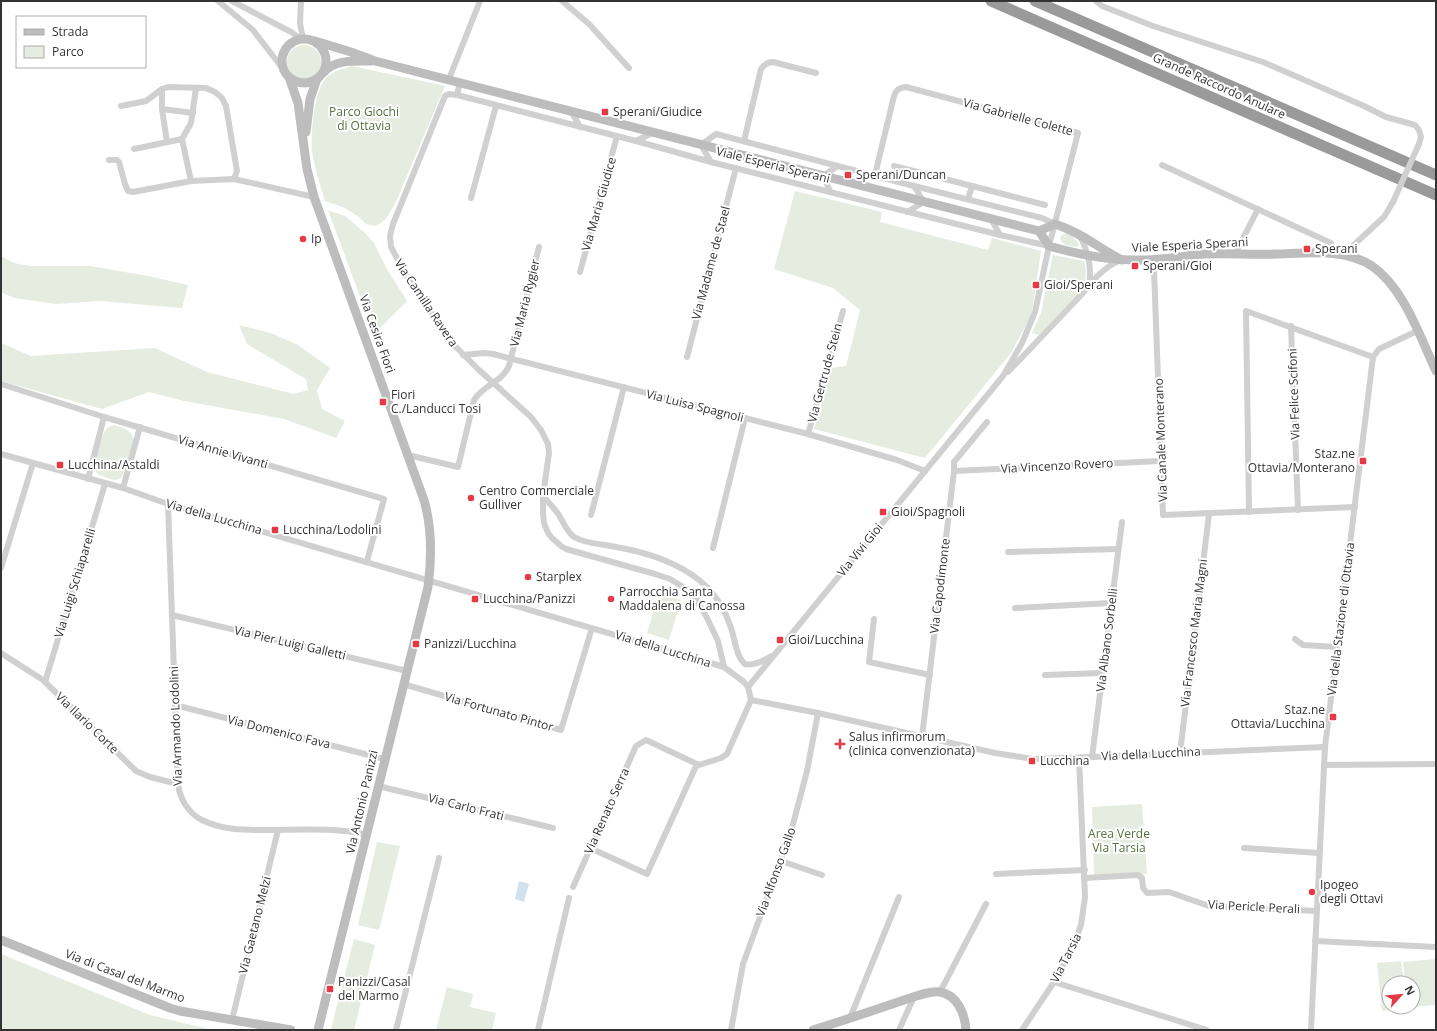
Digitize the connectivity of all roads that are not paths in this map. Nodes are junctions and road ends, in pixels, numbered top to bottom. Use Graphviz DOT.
graph roads {
  1 [pos="218,1"];
  2 [pos="232,1"];
  3 [pos="301,1"];
  4 [pos="480,1"];
  5 [pos="562,1"];
  6 [pos="991,1"];
  7 [pos="1035,1"];
  8 [pos="1096,1"];
  9 [pos="302,39"];
  10 [pos="315,42"];
  11 [pos="375,61"];
  12 [pos="629,68"];
  13 [pos="283,69"];
  14 [pos="816,73"];
  15 [pos="320,76"];
  16 [pos="289,77"];
  17 [pos="449,79"];
  18 [pos="460,82"];
  19 [pos="196,88"];
  20 [pos="162,89"];
  21 [pos="457,95"];
  22 [pos="121,106"];
  23 [pos="496,106"];
  24 [pos="162,109"];
  25 [pos="571,111"];
  26 [pos="193,113"];
  27 [pos="580,127"];
  28 [pos="654,132"];
  29 [pos="617,136"];
  30 [pos="182,139"];
  31 [pos="636,141"];
  32 [pos="744,141"];
  33 [pos="167,142"];
  34 [pos="304,143"];
  35 [pos="701,144"];
  36 [pos="134,149"];
  37 [pos="109,160"];
  38 [pos="711,162"];
  39 [pos="1162,165"];
  40 [pos="837,166"];
  41 [pos="894,166"];
  42 [pos="736,168"];
  43 [pos="874,175"];
  44 [pos="1436,175"];
  45 [pos="824,176"];
  46 [pos="234,179"];
  47 [pos="191,181"];
  48 [pos="914,186"];
  49 [pos="972,186"];
  50 [pos="981,189"];
  51 [pos="960,190"];
  52 [pos="830,192"];
  53 [pos="1436,195"];
  54 [pos="314,197"];
  55 [pos="471,198"];
  56 [pos="968,199"];
  57 [pos="924,202"];
  58 [pos="977,202"];
  59 [pos="1045,205"];
  60 [pos="1258,209"];
  61 [pos="907,212"];
  62 [pos="991,219"];
  63 [pos="1055,224"];
  64 [pos="1039,231"];
  65 [pos="1079,234"];
  66 [pos="1000,235"];
  67 [pos="1331,243"];
  68 [pos="1048,246"];
  69 [pos="539,247"];
  70 [pos="1235,254"];
  71 [pos="1343,255"];
  72 [pos="1088,256"];
  73 [pos="1122,260"];
  74 [pos="1154,269"];
  75 [pos="580,272"];
  76 [pos="1089,285"];
  77 [pos="843,311"];
  78 [pos="1291,326"];
  79 [pos="1417,331"];
  80 [pos="463,355"];
  81 [pos="1373,356"];
  82 [pos="687,357"];
  83 [pos="511,359"];
  84 [pos="1436,371"];
  85 [pos="1003,376"];
  86 [pos="493,383"];
  87 [pos="1,384"];
  88 [pos="624,387"];
  89 [pos="104,417"];
  90 [pos="745,418"];
  91 [pos="987,422"];
  92 [pos="140,427"];
  93 [pos="808,434"];
  94 [pos="1,454"];
  95 [pos="408,455"];
  96 [pos="1160,461"];
  97 [pos="33,463"];
  98 [pos="925,471"];
  99 [pos="954,471"];
  100 [pos="88,479"];
  101 [pos="106,484"];
  102 [pos="123,488"];
  103 [pos="543,496"];
  104 [pos="168,504"];
  105 [pos="1355,507"];
  106 [pos="1298,510"];
  107 [pos="1249,512"];
  108 [pos="1209,514"];
  109 [pos="591,516"];
  110 [pos="1122,522"];
  111 [pos="713,548"];
  112 [pos="1118,549"];
  113 [pos="1008,552"];
  114 [pos="367,561"];
  115 [pos="1,568"];
  116 [pos="429,580"];
  117 [pos="708,589"];
  118 [pos="695,598"];
  119 [pos="1111,603"];
  120 [pos="1015,608"];
  121 [pos="172,615"];
  122 [pos="874,619"];
  123 [pos="592,628"];
  124 [pos="1295,639"];
  125 [pos="1337,647"];
  126 [pos="1,653"];
  127 [pos="774,656"];
  128 [pos="724,667"];
  129 [pos="406,671"];
  130 [pos="1102,673"];
  131 [pos="930,675"];
  132 [pos="1045,675"];
  133 [pos="45,682"];
  134 [pos="403,684"];
  135 [pos="748,687"];
  136 [pos="751,700"];
  137 [pos="174,706"];
  138 [pos="818,714"];
  139 [pos="922,737"];
  140 [pos="1326,746"];
  141 [pos="1180,752"];
  142 [pos="1092,757"];
  143 [pos="1079,758"];
  144 [pos="384,759"];
  145 [pos="697,764"];
  146 [pos="1436,764"];
  147 [pos="1324,765"];
  148 [pos="178,784"];
  149 [pos="378,786"];
  150 [pos="554,828"];
  151 [pos="278,830"];
  152 [pos="367,835"];
  153 [pos="590,848"];
  154 [pos="1244,848"];
  155 [pos="1319,853"];
  156 [pos="439,858"];
  157 [pos="781,861"];
  158 [pos="1085,870"];
  159 [pos="996,874"];
  160 [pos="822,875"];
  161 [pos="1085,878"];
  162 [pos="573,886"];
  163 [pos="899,897"];
  164 [pos="569,898"];
  165 [pos="986,904"];
  166 [pos="1317,911"];
  167 [pos="1,940"];
  168 [pos="1315,941"];
  169 [pos="1436,946"];
  170 [pos="1054,982"];
  171 [pos="940,992"];
  172 [pos="914,997"];
  173 [pos="850,1018"];
  174 [pos="232,1020"];
  175 [pos="825,1028"];
  176 [pos="291,1030"];
  177 [pos="318,1030"];
  178 [pos="396,1030"];
  179 [pos="538,1030"];
  180 [pos="731,1030"];
  181 [pos="813,1030"];
  182 [pos="899,1030"];
  183 [pos="966,1030"];
  184 [pos="1022,1030"];
  185 [pos="1207,1030"];
  186 [pos="1311,1030"];
  1 -- 13 [label="street"];
  2 -- 9 [label="street"];
  3 -- 9 [label="street"];
  4 -- 17 [label="street"];
  5 -- 12 [label="street"];
  6 -- 53 [label="highway, Grande Raccordo Anulare"];
  7 -- 44 [label="highway, Grande Raccordo Anulare"];
  8 -- 71 [label="street, bridge"];
  9 -- 10 [label="street"];
  9 -- 13 [label="street"];
  10 -- 11 [label="street, Viale Esperia Sperani"];
  10 -- 15 [label="street"];
  11 -- 15 [label="street, Viale Esperia Sperani"];
  11 -- 17 [label="street, Viale Esperia Sperani"];
  13 -- 16 [label="street"];
  14 -- 32 [label="street"];
  15 -- 16 [label="street"];
  15 -- 34 [label="street, Via Cesira Fiori"];
  16 -- 34 [label="street, Via Cesira Fiori"];
  17 -- 18 [label="street, Viale Esperia Sperani"];
  18 -- 21 [label="street"];
  18 -- 25 [label="street, Viale Esperia Sperani"];
  19 -- 20 [label="street"];
  19 -- 26 [label="street"];
  19 -- 46 [label="street"];
  20 -- 22 [label="street"];
  20 -- 24 [label="street"];
  21 -- 23 [label="street, Viale Esperia Sperani"];
  21 -- 80 [label="street, Via Camilla Ravera"];
  23 -- 27 [label="street, Viale Esperia Sperani"];
  23 -- 55 [label="street"];
  24 -- 26 [label="street"];
  24 -- 33 [label="street"];
  25 -- 27 [label="street"];
  25 -- 28 [label="street, Viale Esperia Sperani"];
  26 -- 30 [label="street"];
  27 -- 29 [label="street, Viale Esperia Sperani"];
  28 -- 31 [label="street"];
  28 -- 35 [label="street, Viale Esperia Sperani"];
  29 -- 31 [label="street, Viale Esperia Sperani"];
  29 -- 75 [label="street, Via Maria Giudice"];
  30 -- 33 [label="street"];
  30 -- 47 [label="street"];
  31 -- 38 [label="street, Viale Esperia Sperani"];
  32 -- 35 [label="street, Viale Esperia Sperani"];
  32 -- 40 [label="street, Viale Esperia Sperani"];
  33 -- 36 [label="street"];
  34 -- 54 [label="street, Via Cesira Fiori"];
  35 -- 38 [label="street"];
  35 -- 45 [label="street, Viale Esperia Sperani"];
  37 -- 47 [label="street"];
  38 -- 42 [label="street, Viale Esperia Sperani"];
  39 -- 60 [label="street"];
  40 -- 43 [label="street, Viale Esperia Sperani"];
  40 -- 45 [label="street"];
  41 -- 51 [label="street"];
  42 -- 52 [label="street, Viale Esperia Sperani"];
  42 -- 82 [label="street, Via Madame de Stael"];
  43 -- 48 [label="street, Viale Esperia Sperani"];
  43 -- 63 [label="street, Via Gabrielle Colette"];
  45 -- 52 [label="street"];
  45 -- 57 [label="street, Viale Esperia Sperani"];
  46 -- 47 [label="street"];
  46 -- 54 [label="street"];
  48 -- 51 [label="street, Viale Esperia Sperani"];
  48 -- 57 [label="street"];
  49 -- 50 [label="street"];
  49 -- 51 [label="street"];
  49 -- 56 [label="street"];
  50 -- 58 [label="street"];
  50 -- 59 [label="street"];
  51 -- 56 [label="street, Viale Esperia Sperani"];
  52 -- 61 [label="street, Viale Esperia Sperani"];
  54 -- 95 [label="street, Via Cesira Fiori"];
  56 -- 58 [label="street, Viale Esperia Sperani"];
  57 -- 61 [label="street"];
  57 -- 62 [label="street, Viale Esperia Sperani"];
  58 -- 63 [label="street, Viale Esperia Sperani"];
  60 -- 67 [label="street"];
  60 -- 70 [label="street"];
  61 -- 66 [label="street, Viale Esperia Sperani"];
  62 -- 64 [label="street, Viale Esperia Sperani"];
  62 -- 66 [label="street"];
  63 -- 64 [label="street"];
  63 -- 65 [label="street, Viale Esperia Sperani"];
  63 -- 68 [label="street, Via Vivi Gioi"];
  64 -- 68 [label="street"];
  65 -- 72 [label="street"];
  65 -- 73 [label="street, Viale Esperia Sperani"];
  66 -- 68 [label="street, Viale Esperia Sperani"];
  68 -- 72 [label="street, Viale Esperia Sperani"];
  68 -- 85 [label="street, Via Vivi Gioi"];
  69 -- 83 [label="street, Via Maria Rygier"];
  70 -- 71 [label="street, Viale Esperia Sperani"];
  70 -- 73 [label="street, Viale Esperia Sperani"];
  71 -- 79 [label="street, Viale Esperia Sperani"];
  72 -- 73 [label="street, Viale Esperia Sperani"];
  72 -- 76 [label="street"];
  73 -- 76 [label="street, Via Vivi Gioi"];
  74 -- 96 [label="street, Via Canale Monterano"];
  76 -- 85 [label="street, Via Vivi Gioi"];
  77 -- 93 [label="street, Via Gertrude Stein"];
  78 -- 81 [label="street"];
  78 -- 106 [label="street, Via Felice Scifoni"];
  78 -- 107 [label="street"];
  79 -- 81 [label="street"];
  79 -- 84 [label="street, Viale Esperia Sperani"];
  80 -- 83 [label="street, Via Luisa Spagnoli"];
  80 -- 86 [label="street, Via Camilla Ravera"];
  81 -- 105 [label="street, Via della Stazione di Ottavia"];
  83 -- 86 [label="street, Via Maria Rygier"];
  83 -- 88 [label="street, Via Luisa Spagnoli"];
  85 -- 98 [label="street, Via Vivi Gioi"];
  86 -- 95 [label="street, Via Maria Rygier"];
  86 -- 103 [label="street, Via Camilla Ravera"];
  87 -- 89 [label="street, Via Annie Vivanti"];
  88 -- 90 [label="street, Via Luisa Spagnoli"];
  88 -- 109 [label="street"];
  89 -- 92 [label="street, Via Annie Vivanti"];
  89 -- 100 [label="street"];
  90 -- 93 [label="street, Via Luisa Spagnoli"];
  90 -- 111 [label="street"];
  91 -- 99 [label="street, Via Capodimonte"];
  92 -- 102 [label="street"];
  92 -- 114 [label="street, Via Annie Vivanti"];
  93 -- 98 [label="street, Via Luisa Spagnoli"];
  94 -- 97 [label="street, Via della Lucchina"];
  95 -- 116 [label="street, Via Cesira Fiori"];
  96 -- 99 [label="street, Via Vincenzo Rovero"];
  96 -- 108 [label="street, Via Canale Monterano"];
  97 -- 100 [label="street, Via della Lucchina"];
  97 -- 115 [label="street"];
  98 -- 127 [label="street, Via Vivi Gioi"];
  99 -- 131 [label="street, Via Capodimonte"];
  100 -- 101 [label="street, Via della Lucchina"];
  101 -- 102 [label="street, Via della Lucchina"];
  101 -- 133 [label="street, Via Luigi Schiaparelli"];
  102 -- 104 [label="street, Via della Lucchina"];
  103 -- 117 [label="street"];
  103 -- 118 [label="street, Via Camilla Ravera"];
  104 -- 114 [label="street, Via della Lucchina"];
  104 -- 121 [label="street, Via Armando Lodolini"];
  105 -- 106 [label="street, Via Canale Monterano"];
  105 -- 125 [label="street, Via della Stazione di Ottavia"];
  106 -- 107 [label="street, Via Canale Monterano"];
  107 -- 108 [label="street, Via Canale Monterano"];
  108 -- 141 [label="street, Via Francesco Maria Magni"];
  110 -- 112 [label="street, Via Albano Sorbelli"];
  112 -- 113 [label="street"];
  112 -- 119 [label="street, Via Albano Sorbelli"];
  114 -- 116 [label="street, Via della Lucchina"];
  116 -- 123 [label="street, Via della Lucchina"];
  116 -- 129 [label="street, Via Antonio Panizzi"];
  117 -- 118 [label="street"];
  117 -- 127 [label="street"];
  118 -- 128 [label="street, Via Camilla Ravera"];
  119 -- 120 [label="street"];
  119 -- 130 [label="street, Via Albano Sorbelli"];
  121 -- 129 [label="street, Via Pier Luigi Galletti"];
  121 -- 137 [label="street, Via Armando Lodolini"];
  122 -- 131 [label="street"];
  123 -- 128 [label="street, Via della Lucchina"];
  123 -- 134 [label="street, Via Fortunato Pintor"];
  124 -- 125 [label="street"];
  125 -- 140 [label="street, Via della Stazione di Ottavia"];
  126 -- 133 [label="street, Via Ilario Corte"];
  127 -- 135 [label="street, Via Vivi Gioi"];
  128 -- 135 [label="street, Via della Lucchina"];
  129 -- 134 [label="street, Via Antonio Panizzi"];
  130 -- 132 [label="street"];
  130 -- 142 [label="street, Via Albano Sorbelli"];
  131 -- 139 [label="street, Via Capodimonte"];
  133 -- 148 [label="street, Via Ilario Corte"];
  134 -- 144 [label="street, Via Antonio Panizzi"];
  135 -- 136 [label="street"];
  136 -- 138 [label="street, Via della Lucchina"];
  136 -- 145 [label="street"];
  137 -- 144 [label="street, Via Domenico Fava"];
  137 -- 148 [label="street, Via Armando Lodolini"];
  138 -- 139 [label="street, Via della Lucchina"];
  138 -- 157 [label="street, Via Alfonso Gallo"];
  139 -- 143 [label="street, Via della Lucchina"];
  140 -- 141 [label="street, Via della Lucchina"];
  140 -- 147 [label="street, Via della Stazione di Ottavia"];
  141 -- 142 [label="street, Via della Lucchina"];
  142 -- 143 [label="street, Via della Lucchina"];
  143 -- 158 [label="street, Via Tarsia"];
  144 -- 149 [label="street, Via Antonio Panizzi"];
  145 -- 153 [label="street, Via Renato Serra"];
  145 -- 153 [label="street"];
  146 -- 147 [label="street"];
  147 -- 155 [label="street, Via della Stazione di Ottavia"];
  148 -- 151 [label="street, Via Armando Lodolini"];
  149 -- 150 [label="street, Via Carlo Frati"];
  149 -- 152 [label="street, Via Antonio Panizzi"];
  151 -- 152 [label="street, Via Armando Lodolini"];
  151 -- 174 [label="street, Via Gaetano Melzi"];
  152 -- 177 [label="street, Via Antonio Panizzi"];
  153 -- 162 [label="street, Via Renato Serra"];
  154 -- 155 [label="street"];
  155 -- 166 [label="street, Via della Stazione di Ottavia"];
  156 -- 178 [label="street"];
  157 -- 160 [label="street"];
  157 -- 180 [label="street, Via Alfonso Gallo"];
  158 -- 159 [label="street"];
  158 -- 161 [label="street, Via Tarsia"];
  161 -- 166 [label="street, Via Pericle Perali"];
  161 -- 170 [label="street, Via Tarsia"];
  163 -- 173 [label="street"];
  164 -- 179 [label="street"];
  165 -- 171 [label="street"];
  166 -- 168 [label="street, Via della Stazione di Ottavia"];
  167 -- 174 [label="street, Via di Casal del Marmo"];
  168 -- 169 [label="street"];
  168 -- 186 [label="street, Via della Stazione di Ottavia"];
  170 -- 184 [label="street, Via Tarsia"];
  170 -- 185 [label="street"];
  171 -- 172 [label="street"];
  171 -- 183 [label="street"];
  172 -- 173 [label="street"];
  172 -- 182 [label="street"];
  173 -- 175 [label="street"];
  174 -- 176 [label="street, Via di Casal del Marmo"];
  175 -- 181 [label="street"];
}
